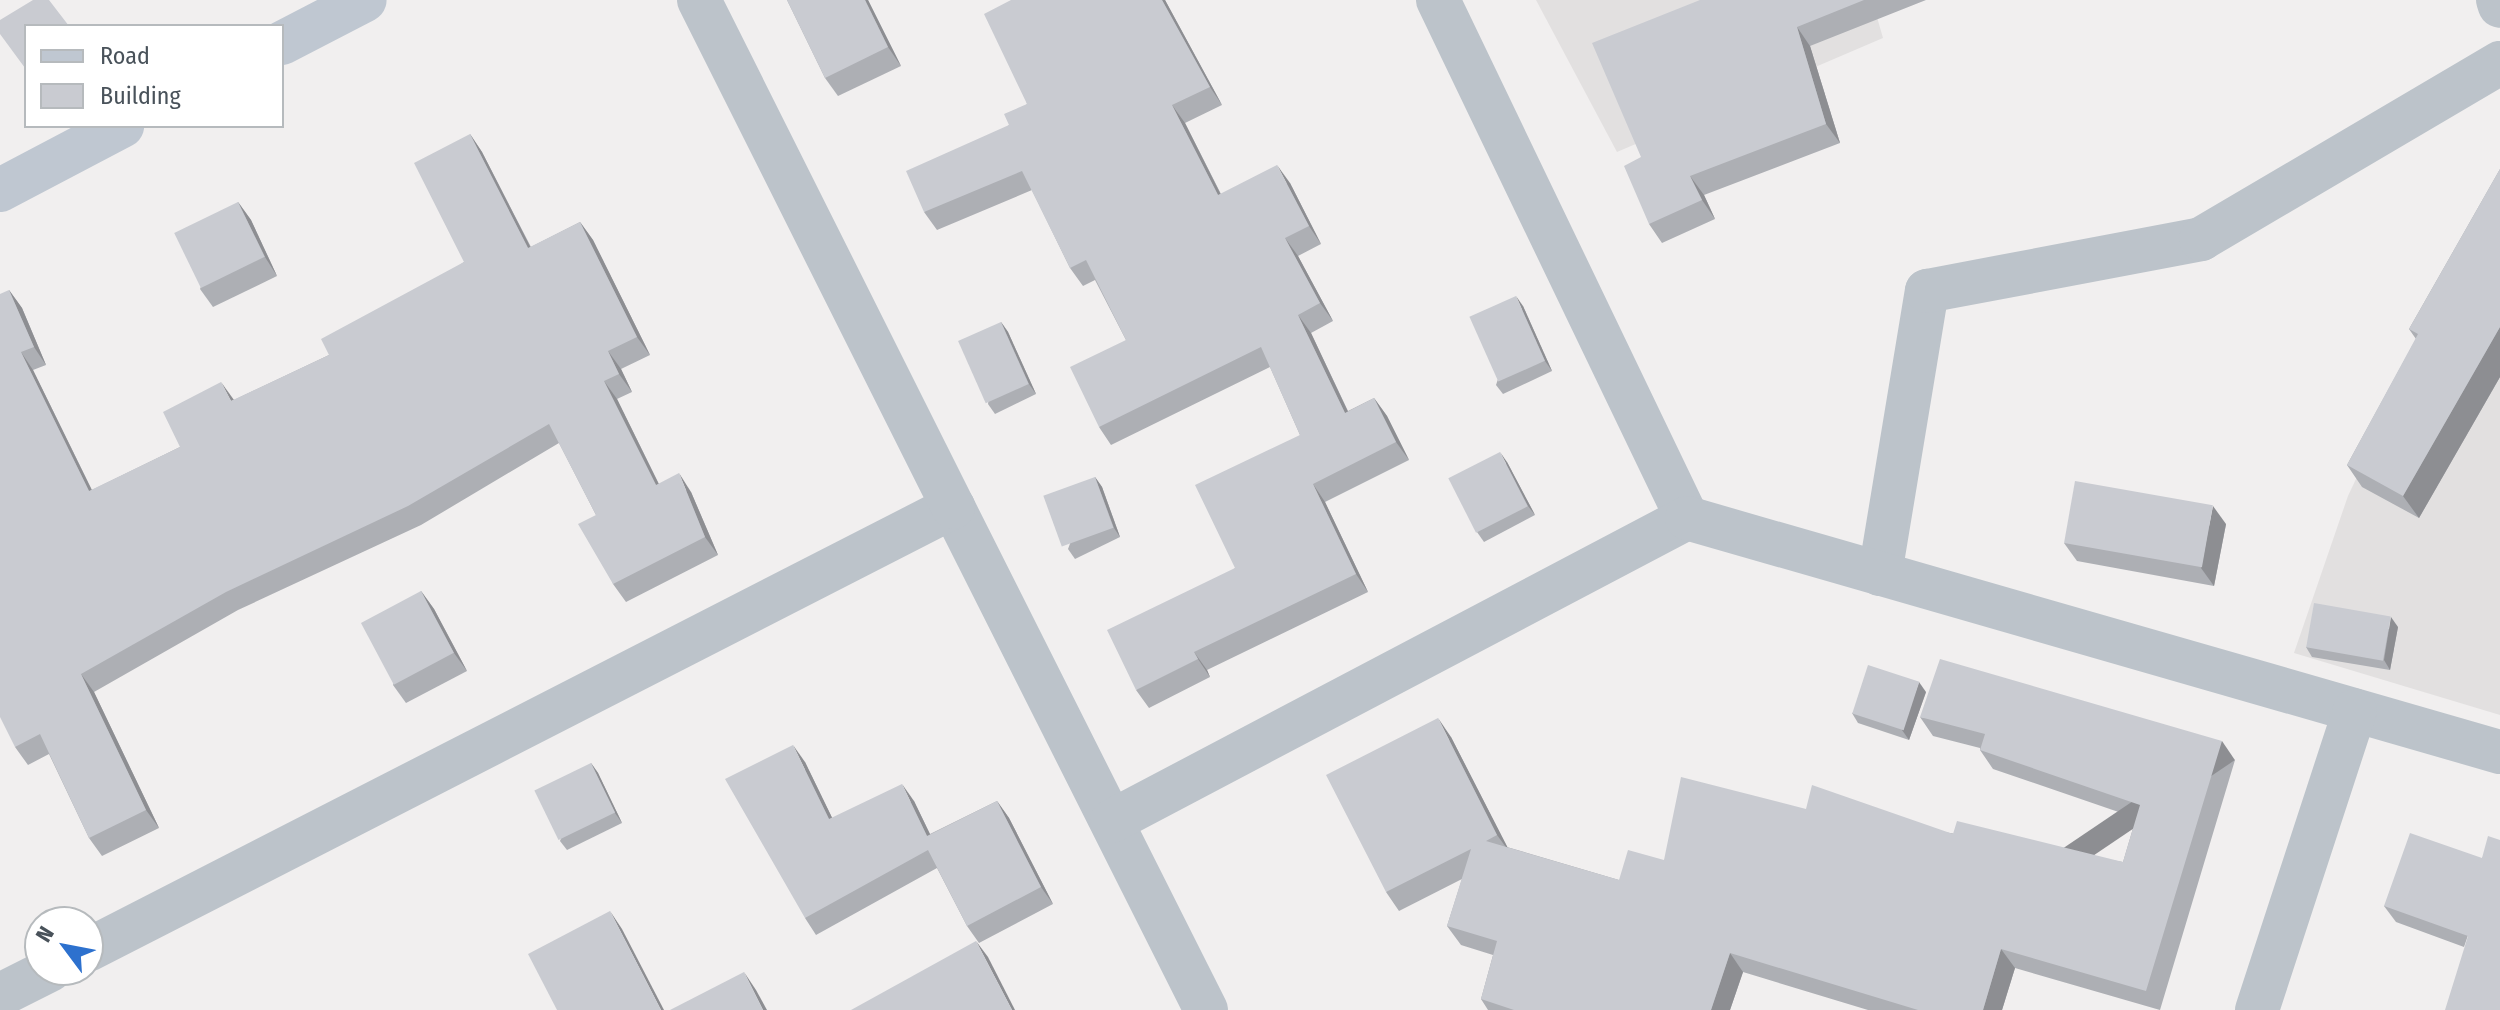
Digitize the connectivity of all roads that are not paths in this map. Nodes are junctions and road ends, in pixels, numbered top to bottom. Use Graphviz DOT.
graph roads {
  1 [pos="365,0"];
  2 [pos="699,0"];
  3 [pos="1438,0"];
  4 [pos="2498,0"];
  5 [pos="2500,6"];
  6 [pos="284,42"];
  7 [pos="2500,63"];
  8 [pos="118,128"];
  9 [pos="0,190"];
  10 [pos="953,507"];
  11 [pos="1687,518"];
  12 [pos="1880,574"];
  13 [pos="2355,711"];
  14 [pos="2500,752"];
  15 [pos="1112,821"];
  16 [pos="104,942"];
  17 [pos="24,983"];
  18 [pos="0,995"];
  19 [pos="1206,1010"];
  20 [pos="2257,1010"];
  1 -- 6 [label="street"];
  2 -- 10 [label="street"];
  3 -- 11 [label="street"];
  4 -- 5 [label="street"];
  7 -- 12 [label="street"];
  8 -- 9 [label="street"];
  10 -- 15 [label="street"];
  10 -- 16 [label="street"];
  11 -- 12 [label="street"];
  11 -- 15 [label="street"];
  12 -- 13 [label="street"];
  13 -- 14 [label="street"];
  13 -- 20 [label="street"];
  15 -- 19 [label="street"];
  17 -- 18 [label="street"];
}
